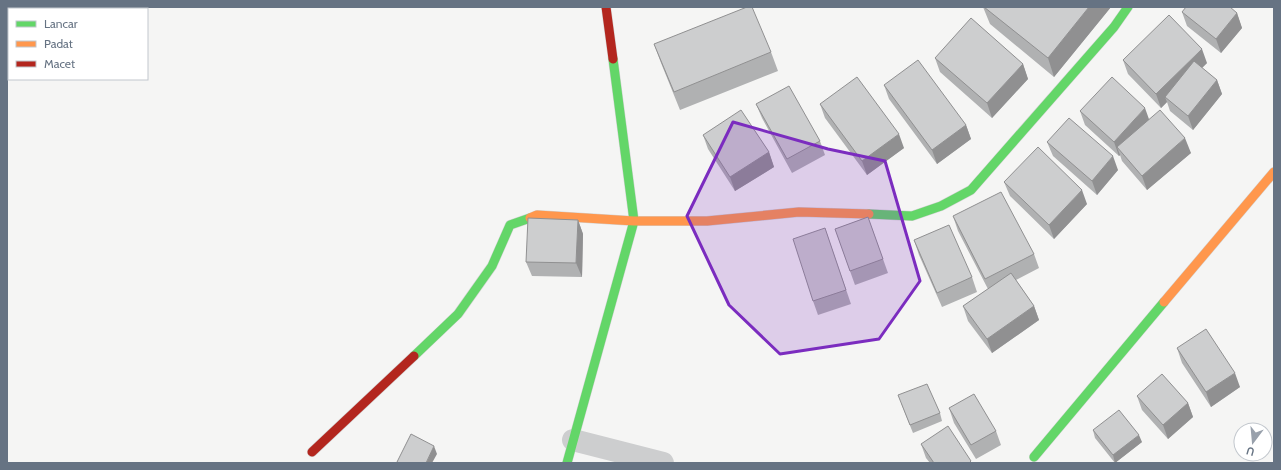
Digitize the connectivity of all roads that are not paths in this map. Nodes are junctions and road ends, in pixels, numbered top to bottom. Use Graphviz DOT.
graph roads {
  1 [pos="606,7"];
  2 [pos="1128,7"];
  3 [pos="1274,172"];
  4 [pos="634,221"];
  5 [pos="573,440"];
  6 [pos="312,452"];
  7 [pos="1034,457"];
  8 [pos="567,463"];
  9 [pos="663,463"];
  1 -- 4 [label="street"];
  2 -- 4 [label="street"];
  3 -- 7 [label="street"];
  4 -- 5 [label="street"];
  4 -- 6 [label="street"];
  5 -- 8 [label="street"];
  5 -- 9 [label="street"];
}
